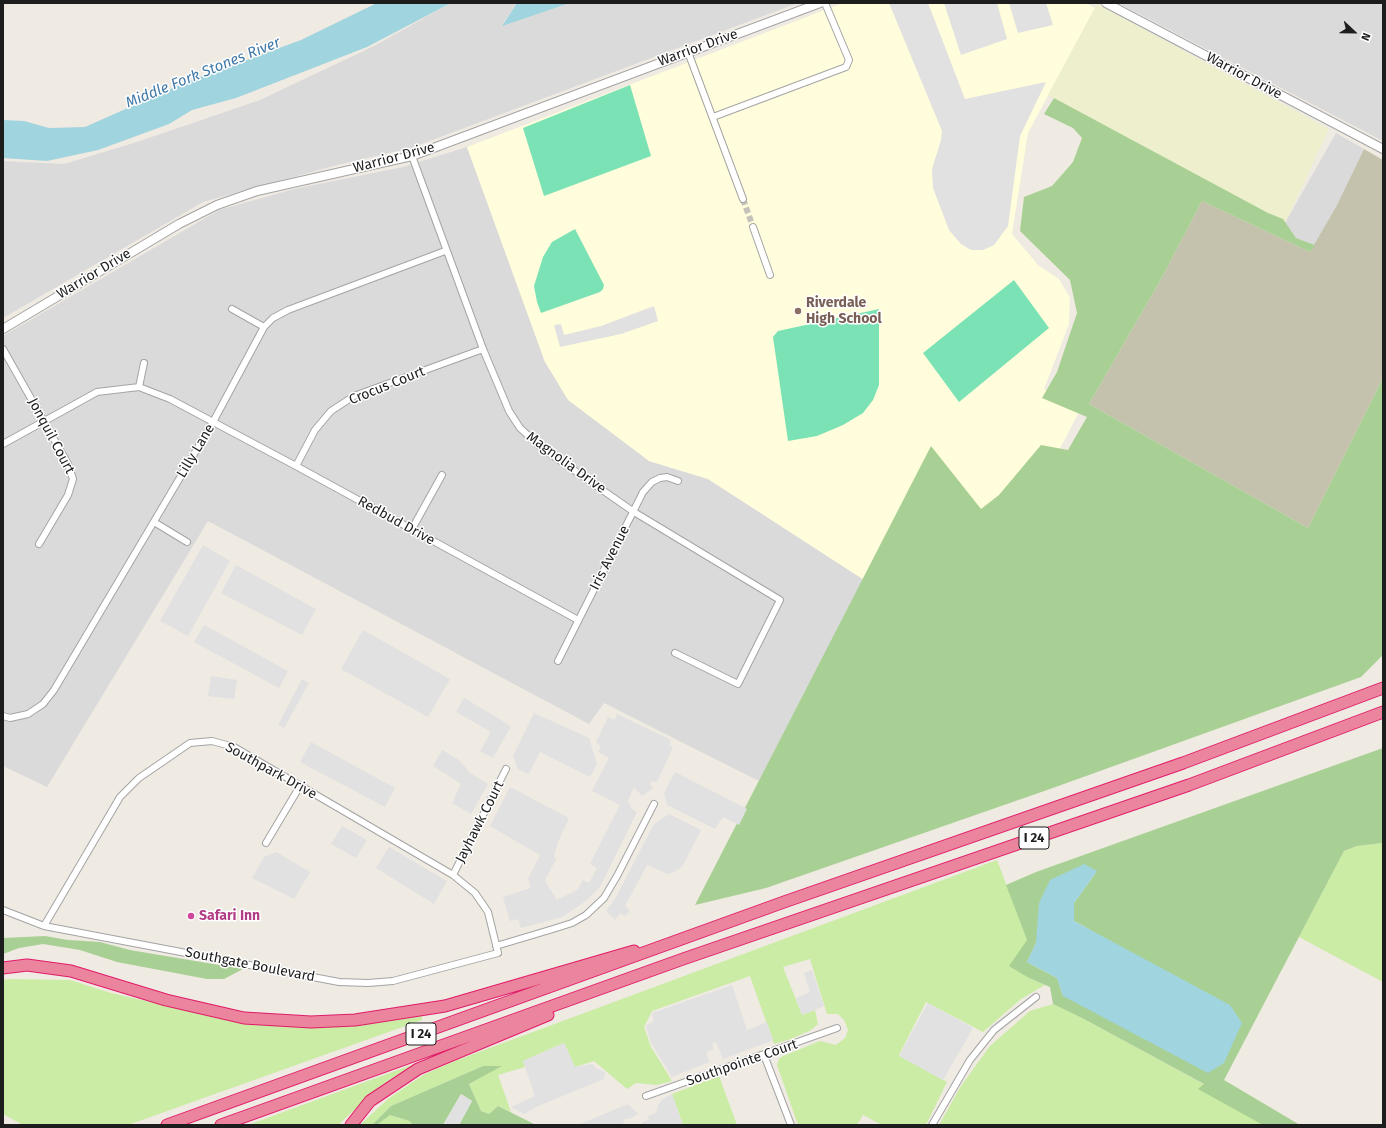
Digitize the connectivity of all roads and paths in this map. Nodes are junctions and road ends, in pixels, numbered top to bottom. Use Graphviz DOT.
graph roads {
  1 [pos="820,3"];
  2 [pos="825,3"];
  3 [pos="1106,3"];
  4 [pos="688,52"];
  5 [pos="714,117"];
  6 [pos="1383,149"];
  7 [pos="412,156"];
  8 [pos="743,199"];
  9 [pos="753,227"];
  10 [pos="445,251"];
  11 [pos="770,275"];
  12 [pos="232,309"];
  13 [pos="264,327"];
  14 [pos="3,328"];
  15 [pos="3,349"];
  16 [pos="483,350"];
  17 [pos="144,363"];
  18 [pos="139,387"];
  19 [pos="44,420"];
  20 [pos="213,422"];
  21 [pos="3,444"];
  22 [pos="296,466"];
  23 [pos="442,475"];
  24 [pos="678,481"];
  25 [pos="634,512"];
  26 [pos="154,522"];
  27 [pos="412,529"];
  28 [pos="187,542"];
  29 [pos="39,544"];
  30 [pos="578,620"];
  31 [pos="675,653"];
  32 [pos="558,661"];
  33 [pos="1383,688"];
  34 [pos="1383,712"];
  35 [pos="3,716"];
  36 [pos="506,769"];
  37 [pos="300,786"];
  38 [pos="654,804"];
  39 [pos="266,843"];
  40 [pos="453,875"];
  41 [pos="3,910"];
  42 [pos="44,926"];
  43 [pos="674,942"];
  44 [pos="496,946"];
  45 [pos="498,953"];
  46 [pos="683,959"];
  47 [pos="3,968"];
  48 [pos="1036,997"];
  49 [pos="838,1028"];
  50 [pos="764,1056"];
  51 [pos="646,1096"];
  52 [pos="168,1125"];
  53 [pos="221,1125"];
  54 [pos="351,1125"];
  55 [pos="791,1125"];
  56 [pos="932,1125"];
  1 -- 4 [label="street, Warrior Drive"];
  2 -- 5 [label="street"];
  3 -- 6 [label="street, Warrior Drive"];
  4 -- 5 [label="street"];
  4 -- 7 [label="street, Warrior Drive"];
  5 -- 8 [label="street"];
  7 -- 10 [label="street, Magnolia Drive"];
  7 -- 14 [label="street, Warrior Drive"];
  9 -- 11 [label="street"];
  10 -- 13 [label="street, Lilly Lane"];
  10 -- 16 [label="street, Magnolia Drive"];
  12 -- 13 [label="street"];
  13 -- 20 [label="street, Lilly Lane"];
  15 -- 19 [label="street, Jonquil Court"];
  16 -- 22 [label="street, Crocus Court"];
  16 -- 25 [label="street, Magnolia Drive"];
  17 -- 18 [label="street"];
  18 -- 19 [label="street"];
  18 -- 20 [label="street, Redbud Drive"];
  19 -- 21 [label="street"];
  19 -- 29 [label="street, Jonquil Court"];
  20 -- 22 [label="street, Redbud Drive"];
  20 -- 26 [label="street, Lilly Lane"];
  22 -- 27 [label="street, Redbud Drive"];
  23 -- 27 [label="street"];
  24 -- 25 [label="street, Iris Avenue"];
  25 -- 30 [label="street, Iris Avenue"];
  25 -- 31 [label="street, Magnolia Drive"];
  26 -- 28 [label="street"];
  26 -- 35 [label="street, Lilly Lane"];
  27 -- 30 [label="street, Redbud Drive"];
  30 -- 32 [label="street, Iris Avenue"];
  33 -- 43 [label="highway, I 24"];
  34 -- 46 [label="highway, I 24"];
  36 -- 40 [label="street, Jayhawk Court"];
  37 -- 39 [label="street"];
  37 -- 40 [label="street, Southpark Drive"];
  37 -- 42 [label="street, Southpark Drive"];
  38 -- 44 [label="street"];
  40 -- 44 [label="street, Southpark Drive"];
  41 -- 42 [label="street, Southgate Boulevard"];
  42 -- 45 [label="street, Southgate Boulevard"];
  43 -- 47 [label="highway"];
  43 -- 52 [label="highway, I 24"];
  44 -- 45 [label="street, Southpark Drive"];
  46 -- 53 [label="highway, I 24"];
  46 -- 54 [label="highway"];
  48 -- 56 [label="street"];
  49 -- 50 [label="street, Southpointe Court"];
  50 -- 51 [label="street, Southpointe Court"];
  50 -- 55 [label="street"];
}
